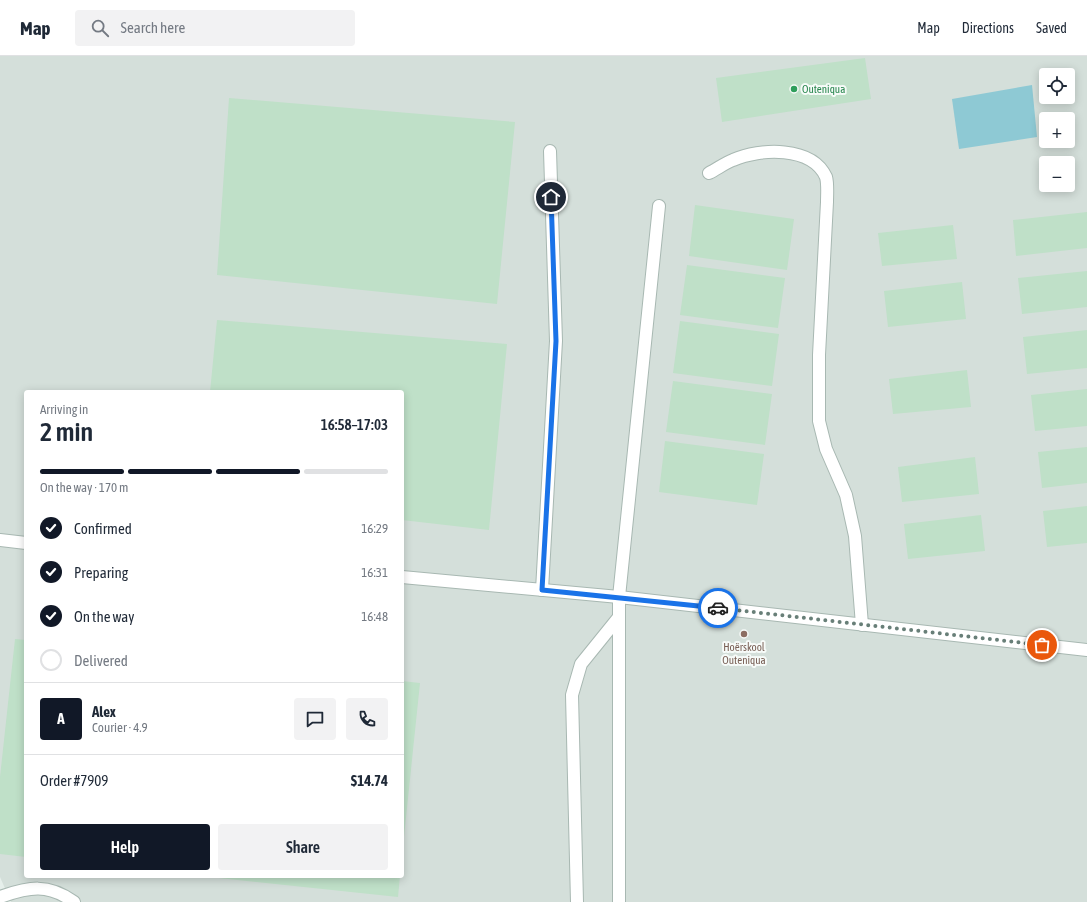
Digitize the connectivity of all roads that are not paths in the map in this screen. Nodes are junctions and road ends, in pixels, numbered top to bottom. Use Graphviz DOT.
graph roads {
  1 [pos="550,151"];
  2 [pos="709,173"];
  3 [pos="660,206"];
  4 [pos="0,540"];
  5 [pos="24,543"];
  6 [pos="404,577"];
  7 [pos="542,590"];
  8 [pos="619,597"];
  9 [pos="619,617"];
  10 [pos="862,625"];
  11 [pos="1087,650"];
  12 [pos="0,897"];
  13 [pos="74,902"];
  14 [pos="577,902"];
  15 [pos="619,902"];
  1 -- 7 [label="lane"];
  2 -- 10 [label="lane"];
  3 -- 8 [label="lane"];
  4 -- 5 [label="lane"];
  6 -- 7 [label="lane"];
  7 -- 8 [label="lane"];
  8 -- 9 [label="lane"];
  8 -- 10 [label="lane"];
  9 -- 14 [label="lane"];
  9 -- 15 [label="lane"];
  10 -- 11 [label="lane"];
  12 -- 13 [label="lane"];
}
